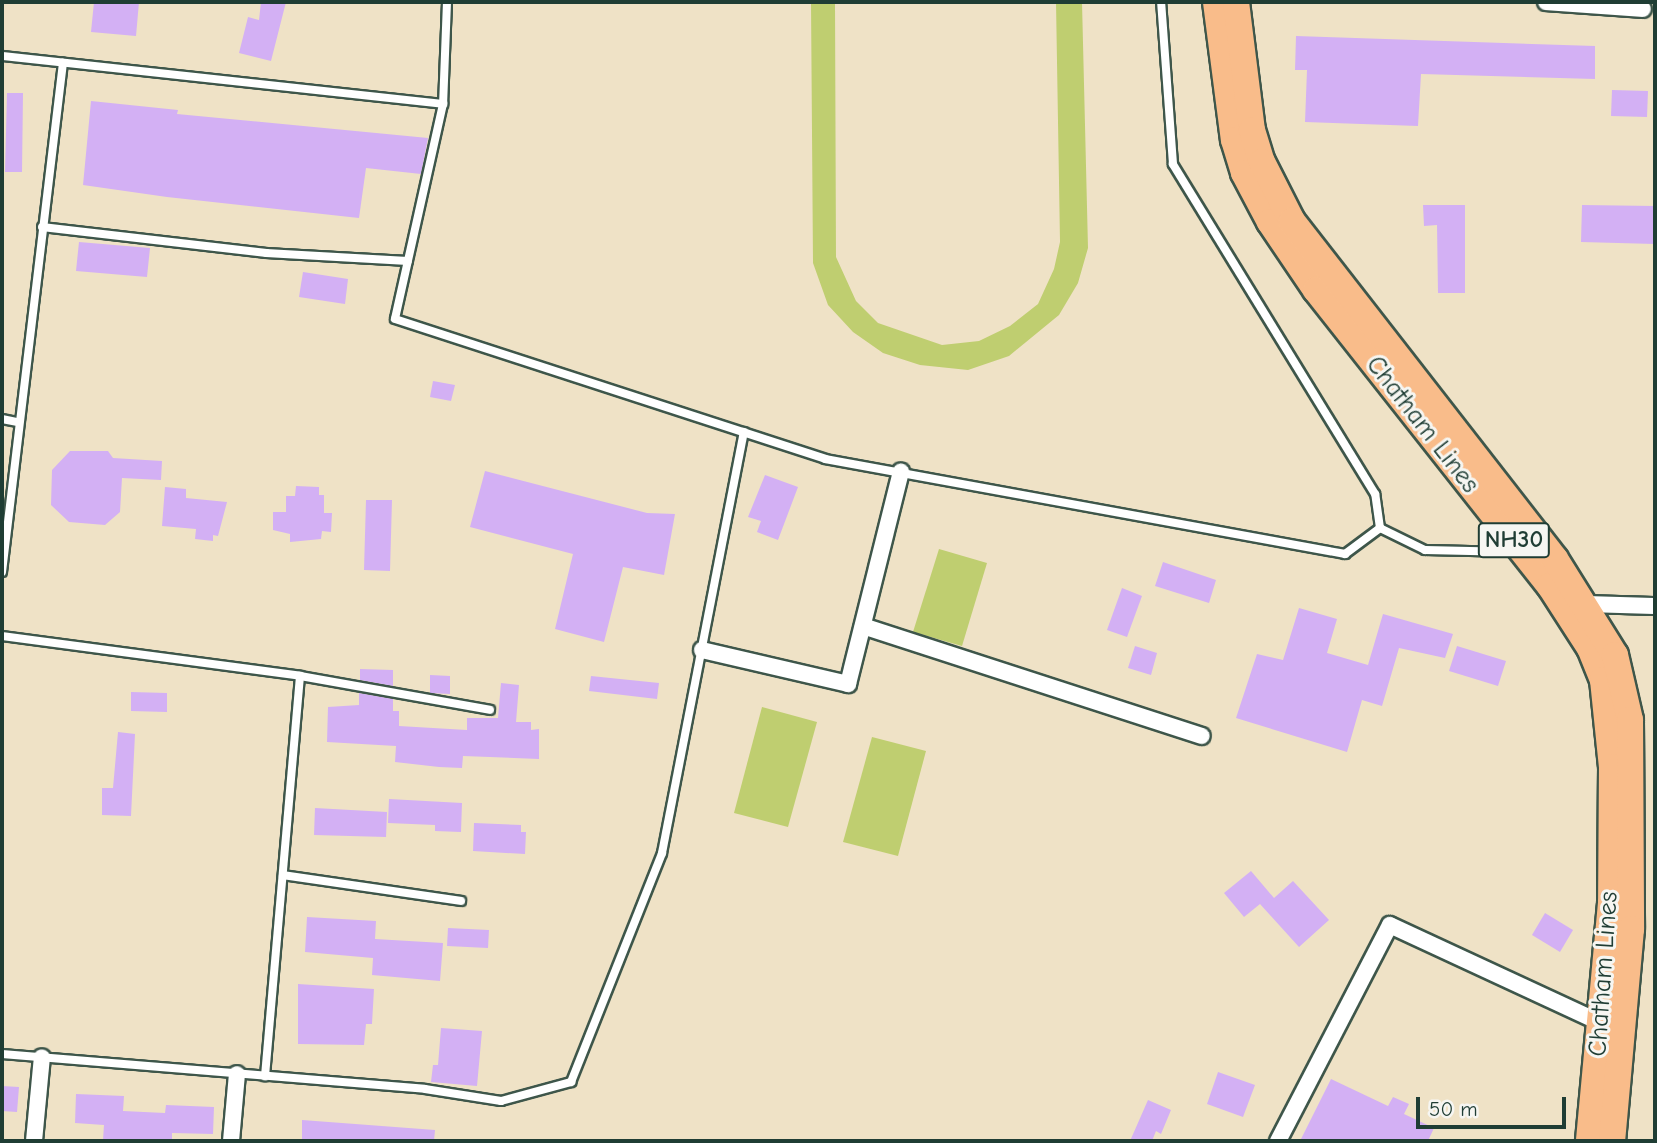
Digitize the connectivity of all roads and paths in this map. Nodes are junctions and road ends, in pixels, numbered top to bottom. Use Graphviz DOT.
graph roads {
  1 [pos="447,2"];
  2 [pos="1161,2"];
  3 [pos="1216,2"];
  4 [pos="1236,2"];
  5 [pos="1546,2"];
  6 [pos="1643,9"];
  7 [pos="2,56"];
  8 [pos="63,63"];
  9 [pos="443,104"];
  10 [pos="42,227"];
  11 [pos="408,261"];
  12 [pos="2,419"];
  13 [pos="18,422"];
  14 [pos="744,432"];
  15 [pos="901,472"];
  16 [pos="1380,527"];
  17 [pos="1524,552"];
  18 [pos="2,572"];
  19 [pos="1586,604"];
  20 [pos="1655,606"];
  21 [pos="863,626"];
  22 [pos="2,636"];
  23 [pos="702,650"];
  24 [pos="300,676"];
  25 [pos="490,710"];
  26 [pos="1202,736"];
  27 [pos="283,875"];
  28 [pos="461,901"];
  29 [pos="1603,1024"];
  30 [pos="2,1054"];
  31 [pos="42,1057"];
  32 [pos="237,1073"];
  33 [pos="265,1076"];
  34 [pos="34,1141"];
  35 [pos="231,1141"];
  36 [pos="1278,1141"];
  37 [pos="1589,1141"];
  38 [pos="1612,1141"];
  1 -- 9 [label="lane"];
  2 -- 16 [label="lane"];
  3 -- 17 [label="highway, Chatham Lines / NH30"];
  4 -- 19 [label="highway, Chatham Lines / NH30"];
  5 -- 6 [label="street"];
  7 -- 8 [label="lane"];
  8 -- 9 [label="lane"];
  8 -- 10 [label="lane"];
  9 -- 11 [label="lane"];
  10 -- 11 [label="lane"];
  10 -- 13 [label="lane"];
  11 -- 14 [label="lane"];
  12 -- 13 [label="lane"];
  13 -- 18 [label="lane"];
  14 -- 15 [label="lane"];
  14 -- 23 [label="lane"];
  15 -- 16 [label="lane"];
  15 -- 21 [label="street"];
  16 -- 17 [label="lane"];
  17 -- 29 [label="highway, Chatham Lines / NH30"];
  19 -- 20 [label="street"];
  19 -- 38 [label="highway, Chatham Lines / NH30"];
  21 -- 23 [label="street"];
  21 -- 26 [label="street"];
  22 -- 24 [label="lane"];
  23 -- 33 [label="lane"];
  24 -- 25 [label="lane"];
  24 -- 27 [label="lane"];
  27 -- 28 [label="lane"];
  27 -- 33 [label="lane"];
  29 -- 36 [label="street"];
  29 -- 37 [label="highway, Chatham Lines / NH30"];
  30 -- 31 [label="lane"];
  31 -- 32 [label="lane"];
  31 -- 34 [label="street"];
  32 -- 33 [label="lane"];
  32 -- 35 [label="street"];
}
